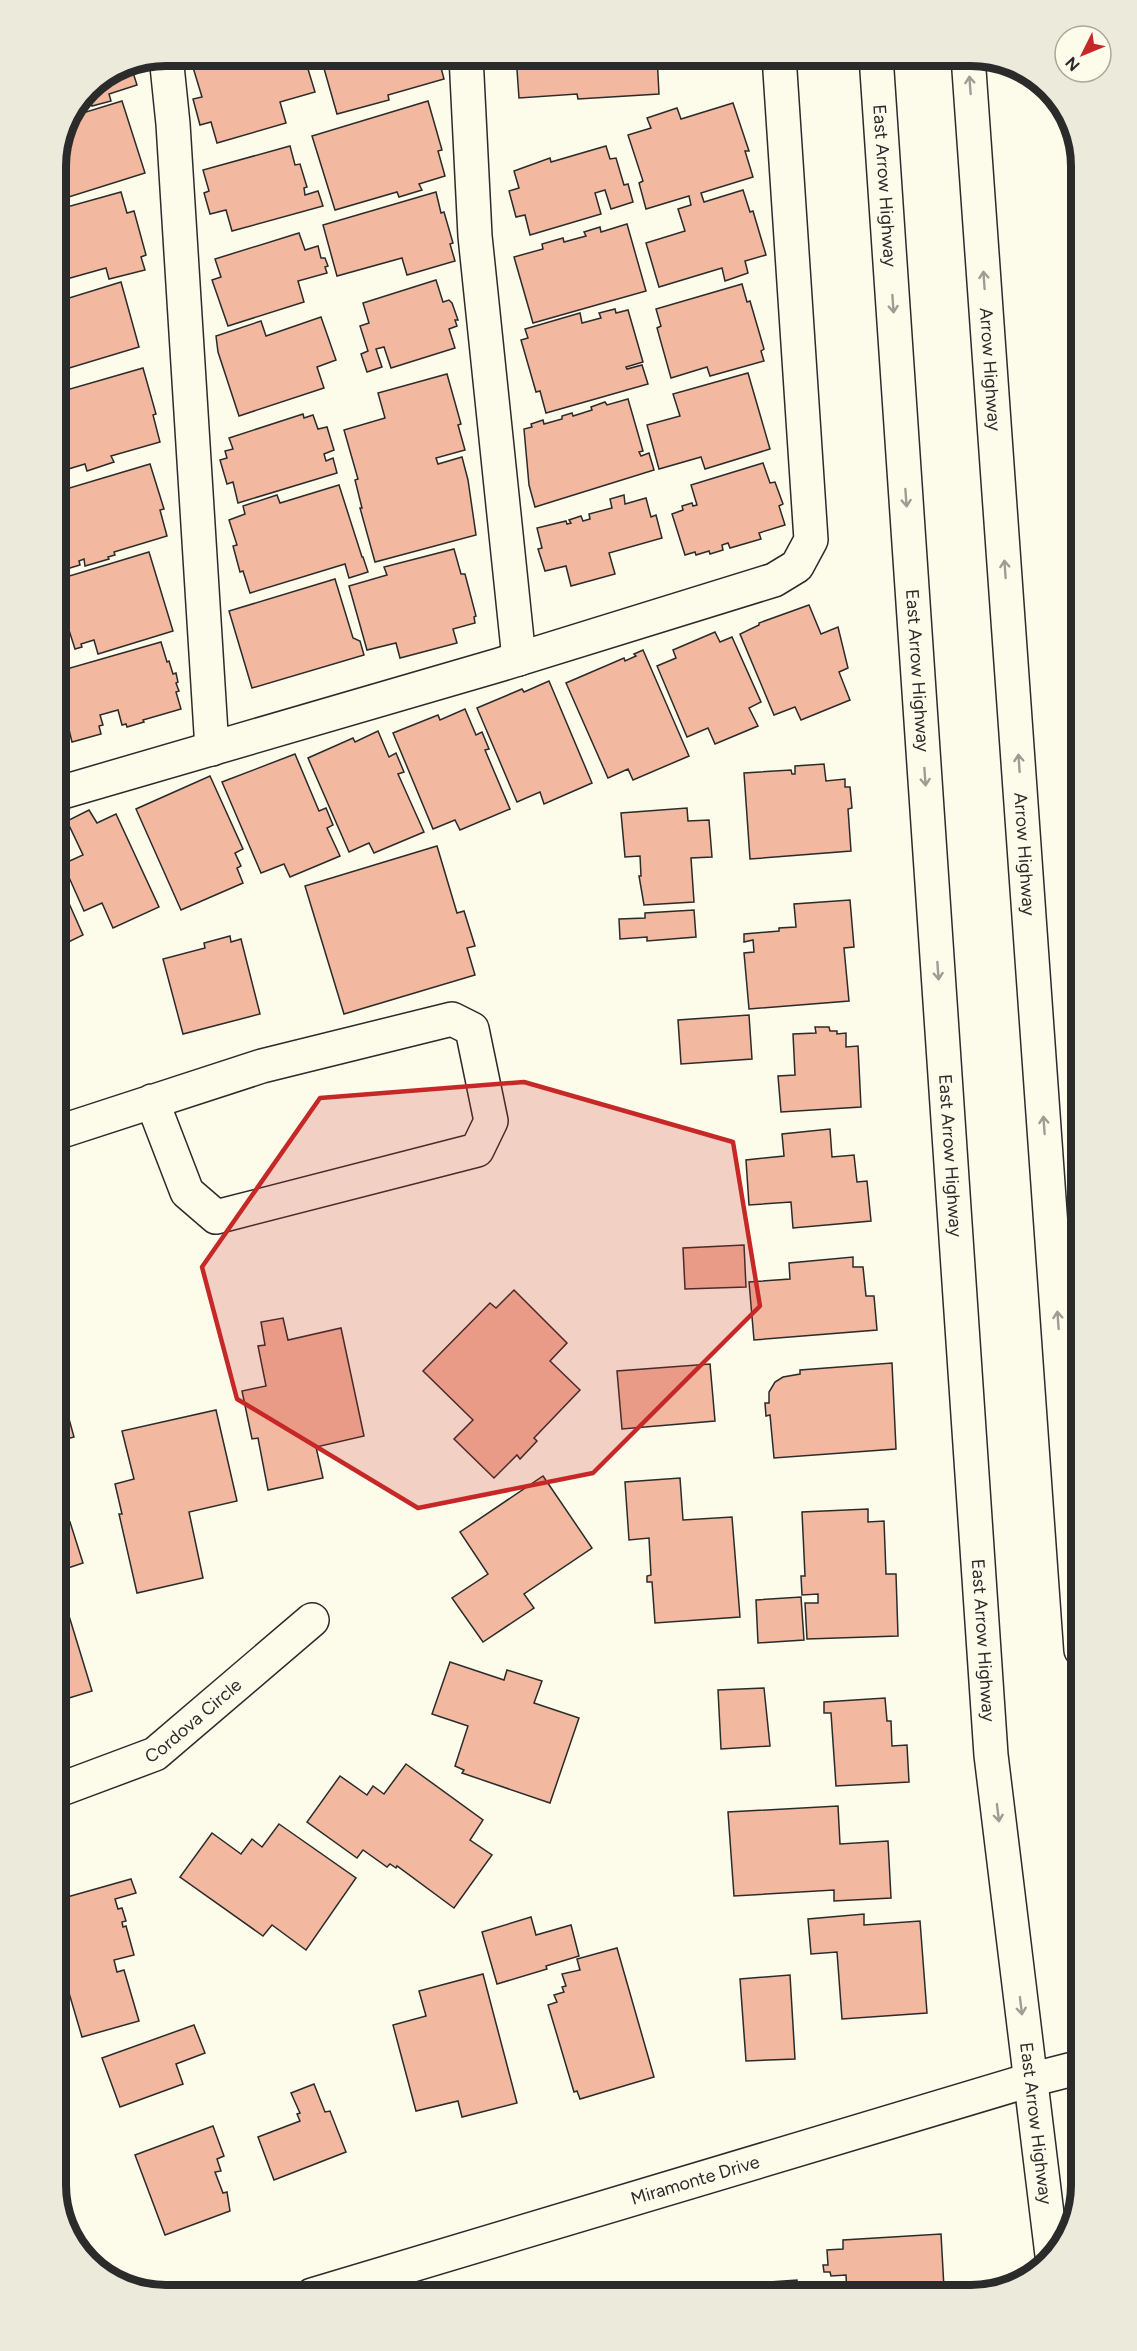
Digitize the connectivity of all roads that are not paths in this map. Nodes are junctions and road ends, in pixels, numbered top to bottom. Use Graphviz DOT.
graph roads {
  1 [pos="167,66"];
  2 [pos="466,66"];
  3 [pos="780,66"];
  4 [pos="880,66"];
  5 [pos="969,66"];
  6 [pos="519,659"];
  7 [pos="212,749"];
  8 [pos="66,791"];
  9 [pos="152,1101"];
  10 [pos="66,1129"];
  11 [pos="1071,1503"];
  12 [pos="312,1620"];
  13 [pos="66,1787"];
  14 [pos="1071,2070"];
  15 [pos="1030,2080"];
  16 [pos="1051,2244"];
  17 [pos="345,2285"];
  1 -- 7 [label="main road"];
  2 -- 6 [label="main road"];
  3 -- 6 [label="main road"];
  4 -- 15 [label="main road, East Arrow Highway, one-way"];
  11 -- 5 [label="main road, Arrow Highway, one-way"];
  6 -- 7 [label="main road"];
  7 -- 8 [label="main road"];
  9 -- 9 [label="main road"];
  9 -- 10 [label="main road"];
  12 -- 13 [label="main road, Cordova Circle"];
  14 -- 15 [label="main road, Miramonte Drive"];
  15 -- 16 [label="main road, East Arrow Highway"];
  15 -- 17 [label="main road, Miramonte Drive"];
}
